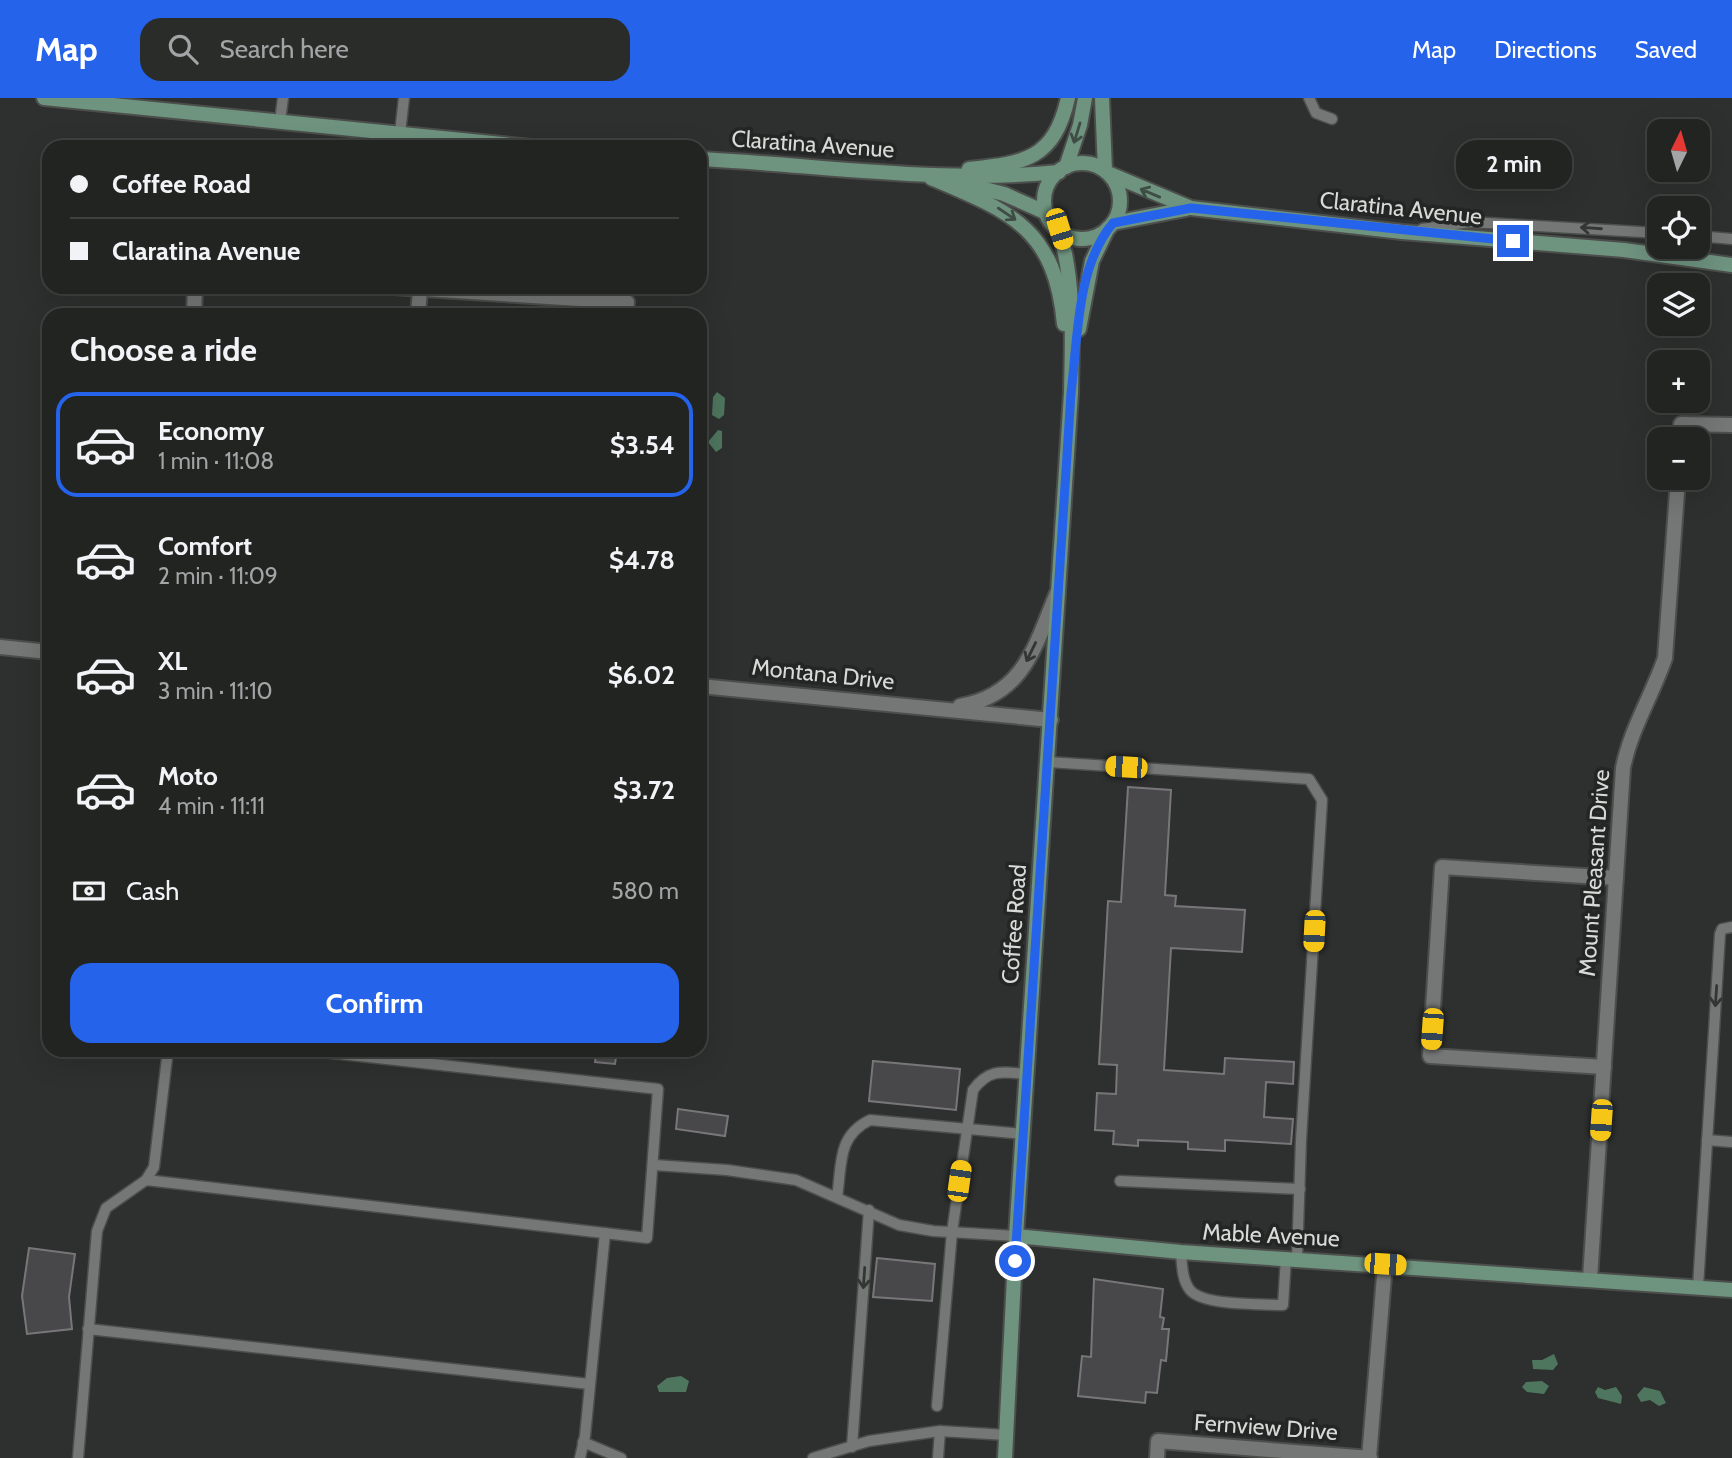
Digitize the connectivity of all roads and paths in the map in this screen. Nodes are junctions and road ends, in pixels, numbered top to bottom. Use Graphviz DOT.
graph roads {
  1 [pos="44,98"];
  2 [pos="283,98"];
  3 [pos="404,98"];
  4 [pos="1068,98"];
  5 [pos="1084,98"];
  6 [pos="1102,98"];
  7 [pos="1309,98"];
  8 [pos="1332,119"];
  9 [pos="280,121"];
  10 [pos="400,134"];
  11 [pos="460,140"];
  12 [pos="707,160"];
  13 [pos="1063,169"];
  14 [pos="1107,172"];
  15 [pos="923,175"];
  16 [pos="1191,208"];
  17 [pos="1047,213"];
  18 [pos="1110,226"];
  19 [pos="1059,229"];
  20 [pos="1402,232"];
  21 [pos="1647,232"];
  22 [pos="1710,237"];
  23 [pos="1732,239"];
  24 [pos="1732,265"];
  25 [pos="466,294"];
  26 [pos="627,308"];
  27 [pos="1071,393"];
  28 [pos="1732,425"];
  29 [pos="1710,428"];
  30 [pos="1677,490"];
  31 [pos="1059,589"];
  32 [pos="0,647"];
  33 [pos="42,651"];
  34 [pos="707,686"];
  35 [pos="941,709"];
  36 [pos="1051,720"];
  37 [pos="1048,762"];
  38 [pos="1616,878"];
  39 [pos="1732,927"];
  40 [pos="168,1057"];
  41 [pos="369,1057"];
  42 [pos="1604,1067"];
  43 [pos="1027,1074"];
  44 [pos="967,1129"];
  45 [pos="1023,1134"];
  46 [pos="1707,1139"];
  47 [pos="1732,1142"];
  48 [pos="654,1165"];
  49 [pos="146,1180"];
  50 [pos="1120,1181"];
  51 [pos="1300,1189"];
  52 [pos="837,1197"];
  53 [pos="869,1210"];
  54 [pos="952,1232"];
  55 [pos="605,1233"];
  56 [pos="1016,1236"];
  57 [pos="1181,1252"];
  58 [pos="1291,1259"];
  59 [pos="1385,1264"];
  60 [pos="1590,1279"];
  61 [pos="1699,1287"];
  62 [pos="1732,1290"];
  63 [pos="88,1329"];
  64 [pos="589,1384"];
  65 [pos="937,1406"];
  66 [pos="940,1431"];
  67 [pos="1007,1435"];
  68 [pos="583,1442"];
  69 [pos="852,1447"];
  70 [pos="831,1455"];
  71 [pos="78,1458"];
  72 [pos="580,1458"];
  73 [pos="621,1458"];
  74 [pos="813,1458"];
  75 [pos="938,1458"];
  76 [pos="1005,1458"];
  77 [pos="1157,1458"];
  78 [pos="1370,1458"];
  1 -- 9 [label="main road"];
  2 -- 9 [label="lane"];
  3 -- 10 [label="lane"];
  4 -- 15 [label="main road"];
  5 -- 13 [label="main road, one-way"];
  6 -- 14 [label="main road"];
  7 -- 8 [label="lane"];
  9 -- 10 [label="main road"];
  10 -- 11 [label="main road"];
  12 -- 15 [label="main road, Claratina Avenue"];
  13 -- 14 [label="main road"];
  13 -- 15 [label="main road, Claratina Avenue"];
  13 -- 17 [label="main road"];
  16 -- 14 [label="main road, Claratina Avenue, one-way"];
  14 -- 18 [label="main road"];
  15 -- 17 [label="main road, Claratina Avenue"];
  15 -- 27 [label="main road, one-way"];
  16 -- 18 [label="main road, Claratina Avenue"];
  16 -- 20 [label="main road, Claratina Avenue"];
  17 -- 19 [label="main road"];
  18 -- 19 [label="main road"];
  18 -- 27 [label="main road, Coffee Road"];
  19 -- 27 [label="main road, Coffee Road"];
  21 -- 20 [label="lane, one-way"];
  20 -- 24 [label="main road, Claratina Avenue"];
  22 -- 23 [label="lane"];
  25 -- 26 [label="street"];
  27 -- 31 [label="main road, Coffee Road"];
  28 -- 29 [label="street"];
  30 -- 38 [label="street, Mount Pleasant Drive"];
  31 -- 35 [label="street, Montana Drive, one-way"];
  31 -- 36 [label="main road, Coffee Road"];
  32 -- 33 [label="street"];
  34 -- 35 [label="street, Montana Drive"];
  35 -- 36 [label="street, Montana Drive"];
  36 -- 37 [label="main road, Coffee Road"];
  37 -- 43 [label="main road, Coffee Road"];
  37 -- 51 [label="lane"];
  38 -- 42 [label="street, Mount Pleasant Drive"];
  38 -- 42 [label="street"];
  39 -- 46 [label="lane, one-way"];
  40 -- 49 [label="lane"];
  41 -- 48 [label="lane"];
  42 -- 60 [label="street, Mount Pleasant Drive"];
  43 -- 44 [label="lane"];
  43 -- 45 [label="main road, Coffee Road"];
  44 -- 45 [label="lane"];
  44 -- 52 [label="lane"];
  44 -- 54 [label="lane"];
  45 -- 56 [label="main road, Coffee Road"];
  46 -- 47 [label="lane"];
  46 -- 61 [label="lane"];
  48 -- 52 [label="lane"];
  48 -- 55 [label="lane"];
  49 -- 55 [label="lane"];
  49 -- 63 [label="lane"];
  50 -- 51 [label="lane"];
  51 -- 58 [label="lane"];
  52 -- 53 [label="lane"];
  53 -- 54 [label="lane"];
  53 -- 69 [label="lane, one-way"];
  54 -- 56 [label="lane"];
  54 -- 65 [label="lane"];
  55 -- 64 [label="lane"];
  56 -- 57 [label="main road, Mable Avenue"];
  56 -- 67 [label="main road, Coffee Road"];
  57 -- 58 [label="main road, Mable Avenue"];
  57 -- 58 [label="lane"];
  58 -- 59 [label="main road, Mable Avenue"];
  59 -- 60 [label="main road, Mable Avenue"];
  59 -- 78 [label="street"];
  60 -- 61 [label="main road, Mable Avenue"];
  61 -- 62 [label="main road, Mable Avenue"];
  63 -- 64 [label="lane"];
  63 -- 71 [label="lane"];
  64 -- 68 [label="lane"];
  66 -- 67 [label="lane"];
  66 -- 69 [label="lane"];
  66 -- 75 [label="lane"];
  67 -- 76 [label="main road, Coffee Road"];
  68 -- 72 [label="lane"];
  68 -- 73 [label="lane"];
  69 -- 70 [label="lane"];
  70 -- 74 [label="lane"];
  77 -- 78 [label="street, Fernview Drive"];
}
